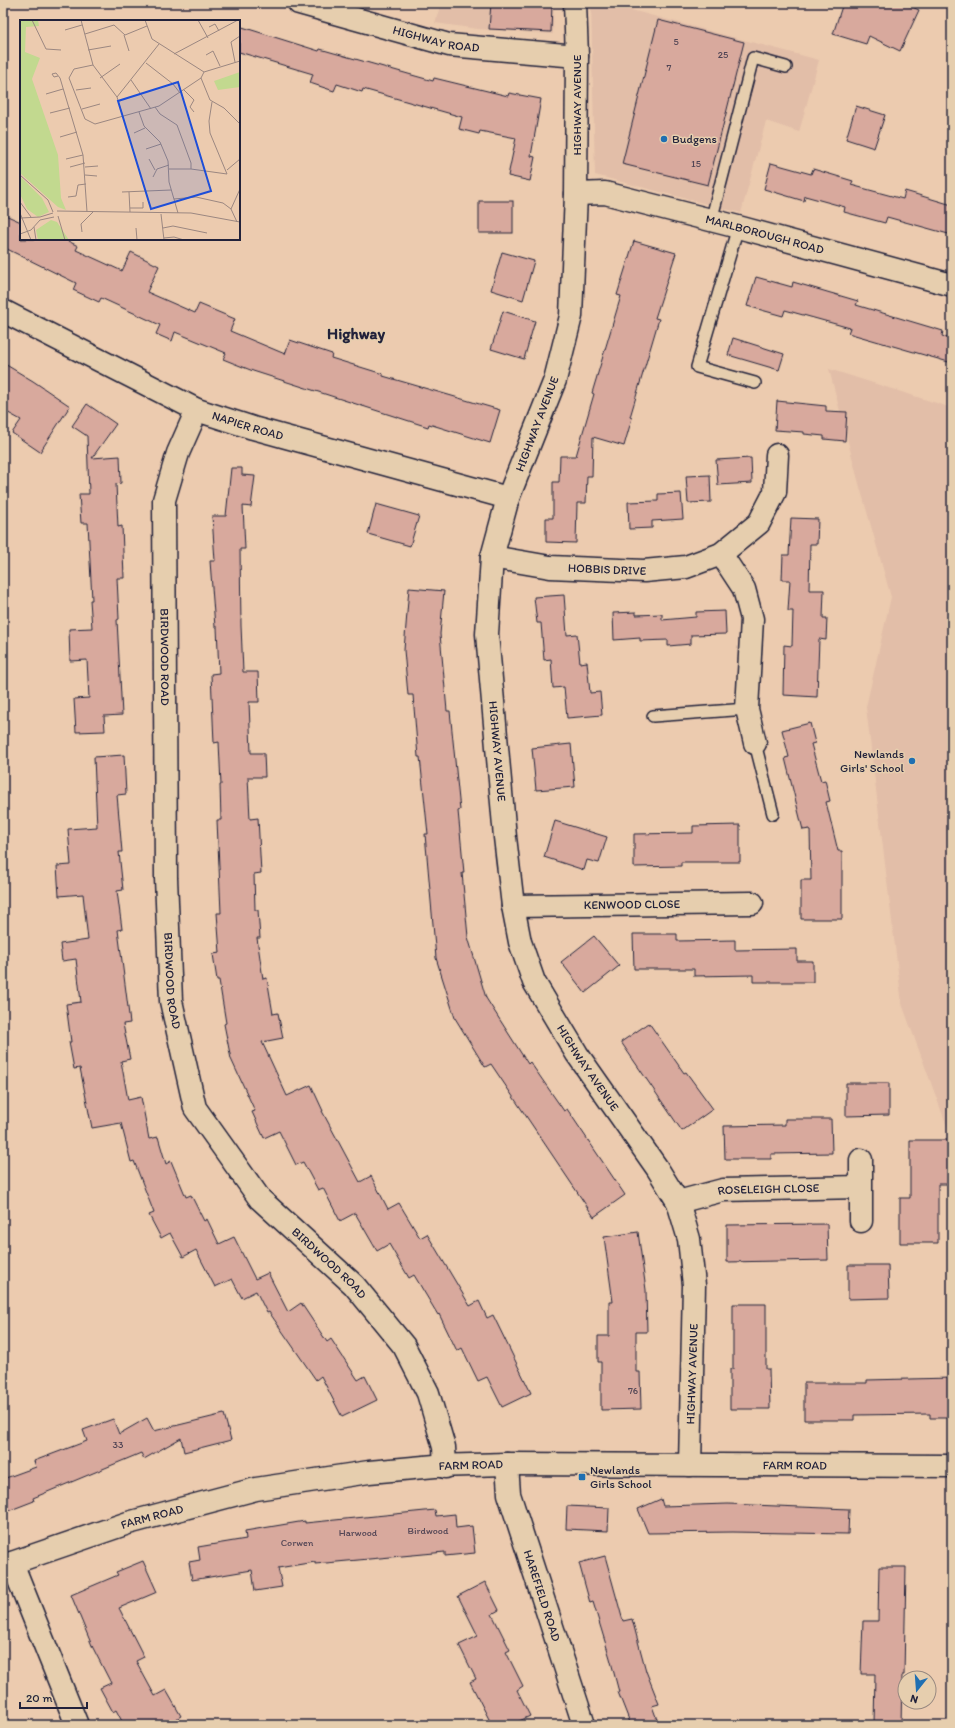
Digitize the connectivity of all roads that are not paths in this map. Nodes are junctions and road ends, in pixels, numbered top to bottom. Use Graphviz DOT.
graph roads {
  1 [pos="299,3"];
  2 [pos="575,3"];
  3 [pos="577,56"];
  4 [pos="786,67"];
  5 [pos="576,194"];
  6 [pos="711,220"];
  7 [pos="738,227"];
  8 [pos="952,285"];
  9 [pos="3,311"];
  10 [pos="756,383"];
  11 [pos="197,410"];
  12 [pos="777,455"];
  13 [pos="508,498"];
  14 [pos="720,554"];
  15 [pos="492,557"];
  16 [pos="747,709"];
  17 [pos="653,716"];
  18 [pos="755,743"];
  19 [pos="773,814"];
  20 [pos="752,902"];
  21 [pos="512,906"];
  22 [pos="861,1160"];
  23 [pos="860,1188"];
  24 [pos="678,1202"];
  25 [pos="861,1220"];
  26 [pos="507,1464"];
  27 [pos="690,1464"];
  28 [pos="952,1466"];
  29 [pos="445,1467"];
  30 [pos="7,1564"];
  31 [pos="77,1725"];
  32 [pos="584,1725"];
  1 -- 3 [label="street, HIGHWAY ROAD"];
  2 -- 3 [label="street, HIGHWAY AVENUE"];
  3 -- 5 [label="street, HIGHWAY AVENUE"];
  4 -- 6 [label="lane"];
  5 -- 6 [label="street, MARLBOROUGH ROAD"];
  5 -- 13 [label="street, HIGHWAY AVENUE"];
  6 -- 7 [label="street, MARLBOROUGH ROAD"];
  7 -- 8 [label="street, MARLBOROUGH ROAD"];
  7 -- 10 [label="lane"];
  9 -- 11 [label="street, NAPIER ROAD"];
  11 -- 13 [label="street, NAPIER ROAD"];
  11 -- 29 [label="street, BIRDWOOD ROAD"];
  12 -- 14 [label="street, HOBBIS DRIVE"];
  13 -- 15 [label="street, HIGHWAY AVENUE"];
  14 -- 15 [label="street, HOBBIS DRIVE"];
  14 -- 16 [label="street"];
  15 -- 21 [label="street, HIGHWAY AVENUE"];
  16 -- 17 [label="lane"];
  16 -- 18 [label="street"];
  18 -- 19 [label="lane"];
  20 -- 21 [label="street, KENWOOD CLOSE"];
  21 -- 24 [label="street, HIGHWAY AVENUE"];
  22 -- 23 [label="street"];
  23 -- 24 [label="street, ROSELEIGH CLOSE"];
  23 -- 25 [label="street"];
  24 -- 27 [label="street, HIGHWAY AVENUE"];
  26 -- 27 [label="street, FARM ROAD"];
  26 -- 29 [label="street, FARM ROAD"];
  26 -- 32 [label="street, HAREFIELD ROAD"];
  27 -- 28 [label="street, FARM ROAD"];
  29 -- 30 [label="street, FARM ROAD"];
  30 -- 31 [label="street"];
}
